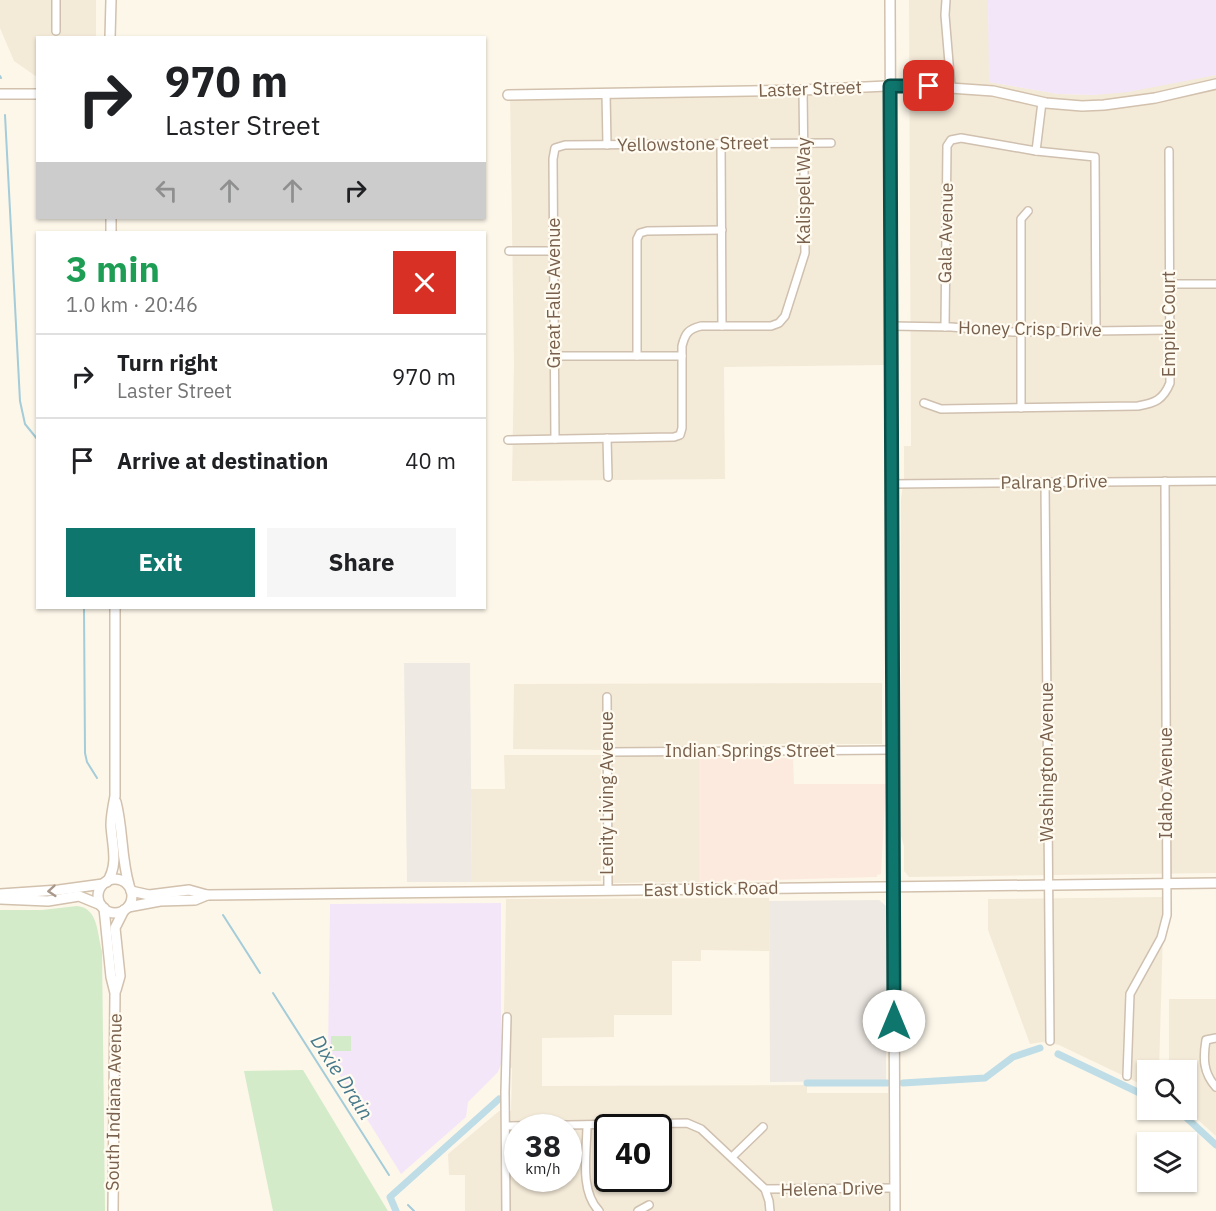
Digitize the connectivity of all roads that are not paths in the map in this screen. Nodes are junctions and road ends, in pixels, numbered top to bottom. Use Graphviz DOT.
graph roads {
  1 [pos="56,0"];
  2 [pos="111,0"];
  3 [pos="890,0"];
  4 [pos="946,0"];
  5 [pos="56,31"];
  6 [pos="110,36"];
  7 [pos="1216,84"];
  8 [pos="890,86"];
  9 [pos="951,87"];
  10 [pos="803,90"];
  11 [pos="606,93"];
  12 [pos="0,94"];
  13 [pos="36,94"];
  14 [pos="508,95"];
  15 [pos="1042,102"];
  16 [pos="804,142"];
  17 [pos="831,143"];
  18 [pos="721,144"];
  19 [pos="607,145"];
  20 [pos="555,148"];
  21 [pos="1169,151"];
  22 [pos="1036,152"];
  23 [pos="1028,211"];
  24 [pos="722,230"];
  25 [pos="509,251"];
  26 [pos="554,251"];
  27 [pos="1169,284"];
  28 [pos="1216,284"];
  29 [pos="722,326"];
  30 [pos="891,326"];
  31 [pos="945,327"];
  32 [pos="1170,330"];
  33 [pos="1096,331"];
  34 [pos="1021,332"];
  35 [pos="555,356"];
  36 [pos="637,356"];
  37 [pos="682,356"];
  38 [pos="924,403"];
  39 [pos="1021,408"];
  40 [pos="607,438"];
  41 [pos="555,439"];
  42 [pos="508,440"];
  43 [pos="608,477"];
  44 [pos="1165,481"];
  45 [pos="1216,481"];
  46 [pos="1045,483"];
  47 [pos="892,484"];
  48 [pos="115,609"];
  49 [pos="607,697"];
  50 [pos="893,750"];
  51 [pos="607,752"];
  52 [pos="115,796"];
  53 [pos="105,883"];
  54 [pos="1216,883"];
  55 [pos="1167,884"];
  56 [pos="1048,885"];
  57 [pos="894,886"];
  58 [pos="131,889"];
  59 [pos="608,890"];
  60 [pos="0,894"];
  61 [pos="207,895"];
  62 [pos="0,899"];
  63 [pos="103,906"];
  64 [pos="126,909"];
  65 [pos="115,993"];
  66 [pos="507,1017"];
  67 [pos="1216,1038"];
  68 [pos="1050,1041"];
  69 [pos="1127,1076"];
  70 [pos="1216,1087"];
  71 [pos="506,1114"];
  72 [pos="582,1125"];
  73 [pos="587,1125"];
  74 [pos="763,1127"];
  75 [pos="732,1157"];
  76 [pos="895,1188"];
  77 [pos="765,1189"];
  78 [pos="506,1192"];
  79 [pos="649,1205"];
  80 [pos="113,1211"];
  81 [pos="506,1211"];
  82 [pos="599,1211"];
  83 [pos="638,1211"];
  84 [pos="770,1211"];
  85 [pos="895,1211"];
  1 -- 5 [label="street"];
  2 -- 6 [label="main road"];
  3 -- 8 [label="main road"];
  4 -- 9 [label="street"];
  7 -- 15 [label="main road, Laster Street"];
  8 -- 9 [label="main road, Laster Street"];
  8 -- 10 [label="main road, Laster Street"];
  8 -- 30 [label="main road"];
  9 -- 15 [label="main road, Laster Street"];
  10 -- 11 [label="main road, Laster Street"];
  10 -- 16 [label="street, Kalispell Way"];
  11 -- 14 [label="main road, Laster Street"];
  11 -- 19 [label="street"];
  12 -- 13 [label="main road"];
  15 -- 22 [label="street"];
  16 -- 17 [label="street, Yellowstone Street"];
  16 -- 18 [label="street, Yellowstone Street"];
  16 -- 29 [label="street, Kalispell Way"];
  18 -- 19 [label="street, Yellowstone Street"];
  18 -- 24 [label="street"];
  19 -- 20 [label="street, Yellowstone Street"];
  20 -- 26 [label="street, Great Falls Avenue"];
  21 -- 27 [label="street, Empire Court"];
  22 -- 31 [label="street, Gala Avenue"];
  22 -- 33 [label="street"];
  23 -- 34 [label="street"];
  24 -- 29 [label="street"];
  24 -- 36 [label="street"];
  25 -- 26 [label="street"];
  26 -- 35 [label="street, Great Falls Avenue"];
  27 -- 28 [label="street"];
  27 -- 32 [label="street, Empire Court"];
  29 -- 37 [label="street"];
  30 -- 31 [label="street, Honey Crisp Drive"];
  30 -- 47 [label="main road"];
  31 -- 34 [label="street, Honey Crisp Drive"];
  32 -- 33 [label="street, Honey Crisp Drive"];
  32 -- 39 [label="street, Empire Court"];
  33 -- 34 [label="street, Honey Crisp Drive"];
  34 -- 39 [label="street"];
  35 -- 36 [label="street"];
  35 -- 41 [label="street, Great Falls Avenue"];
  36 -- 37 [label="street"];
  37 -- 40 [label="street"];
  38 -- 39 [label="street, Empire Court"];
  40 -- 41 [label="street"];
  40 -- 43 [label="street"];
  41 -- 42 [label="street"];
  44 -- 45 [label="street, Palrang Drive"];
  44 -- 46 [label="street, Palrang Drive"];
  44 -- 55 [label="street, Idaho Avenue"];
  46 -- 47 [label="street, Palrang Drive"];
  46 -- 56 [label="street, Washington Avenue"];
  47 -- 50 [label="main road"];
  48 -- 52 [label="main road"];
  49 -- 51 [label="street, Lenity Living Avenue"];
  50 -- 51 [label="street, Indian Springs Street"];
  50 -- 57 [label="main road"];
  51 -- 59 [label="street, Lenity Living Avenue"];
  52 -- 53 [label="main road"];
  52 -- 58 [label="main road"];
  53 -- 58 [label="main road"];
  53 -- 60 [label="main road, one-way"];
  53 -- 63 [label="main road"];
  54 -- 55 [label="main road, East Ustick Road"];
  55 -- 56 [label="main road, East Ustick Road"];
  55 -- 69 [label="street, Idaho Avenue"];
  56 -- 57 [label="main road, East Ustick Road"];
  56 -- 68 [label="street, Washington Avenue"];
  57 -- 59 [label="main road, East Ustick Road"];
  57 -- 76 [label="main road"];
  58 -- 61 [label="main road, East Ustick Road"];
  58 -- 64 [label="main road"];
  59 -- 61 [label="main road, East Ustick Road"];
  61 -- 64 [label="main road, East Ustick Road"];
  62 -- 63 [label="main road"];
  63 -- 64 [label="main road"];
  63 -- 65 [label="main road, South Indiana Avenue"];
  64 -- 65 [label="main road, South Indiana Avenue"];
  65 -- 80 [label="main road, South Indiana Avenue"];
  66 -- 71 [label="street"];
  67 -- 70 [label="street"];
  72 -- 73 [label="street, Helena Drive"];
  73 -- 75 [label="street, Helena Drive"];
  73 -- 82 [label="street"];
  74 -- 75 [label="street"];
  75 -- 77 [label="street, Helena Drive"];
  76 -- 77 [label="street, Helena Drive"];
  76 -- 85 [label="main road"];
  77 -- 84 [label="street"];
  78 -- 81 [label="street"];
  79 -- 83 [label="street"];
}
